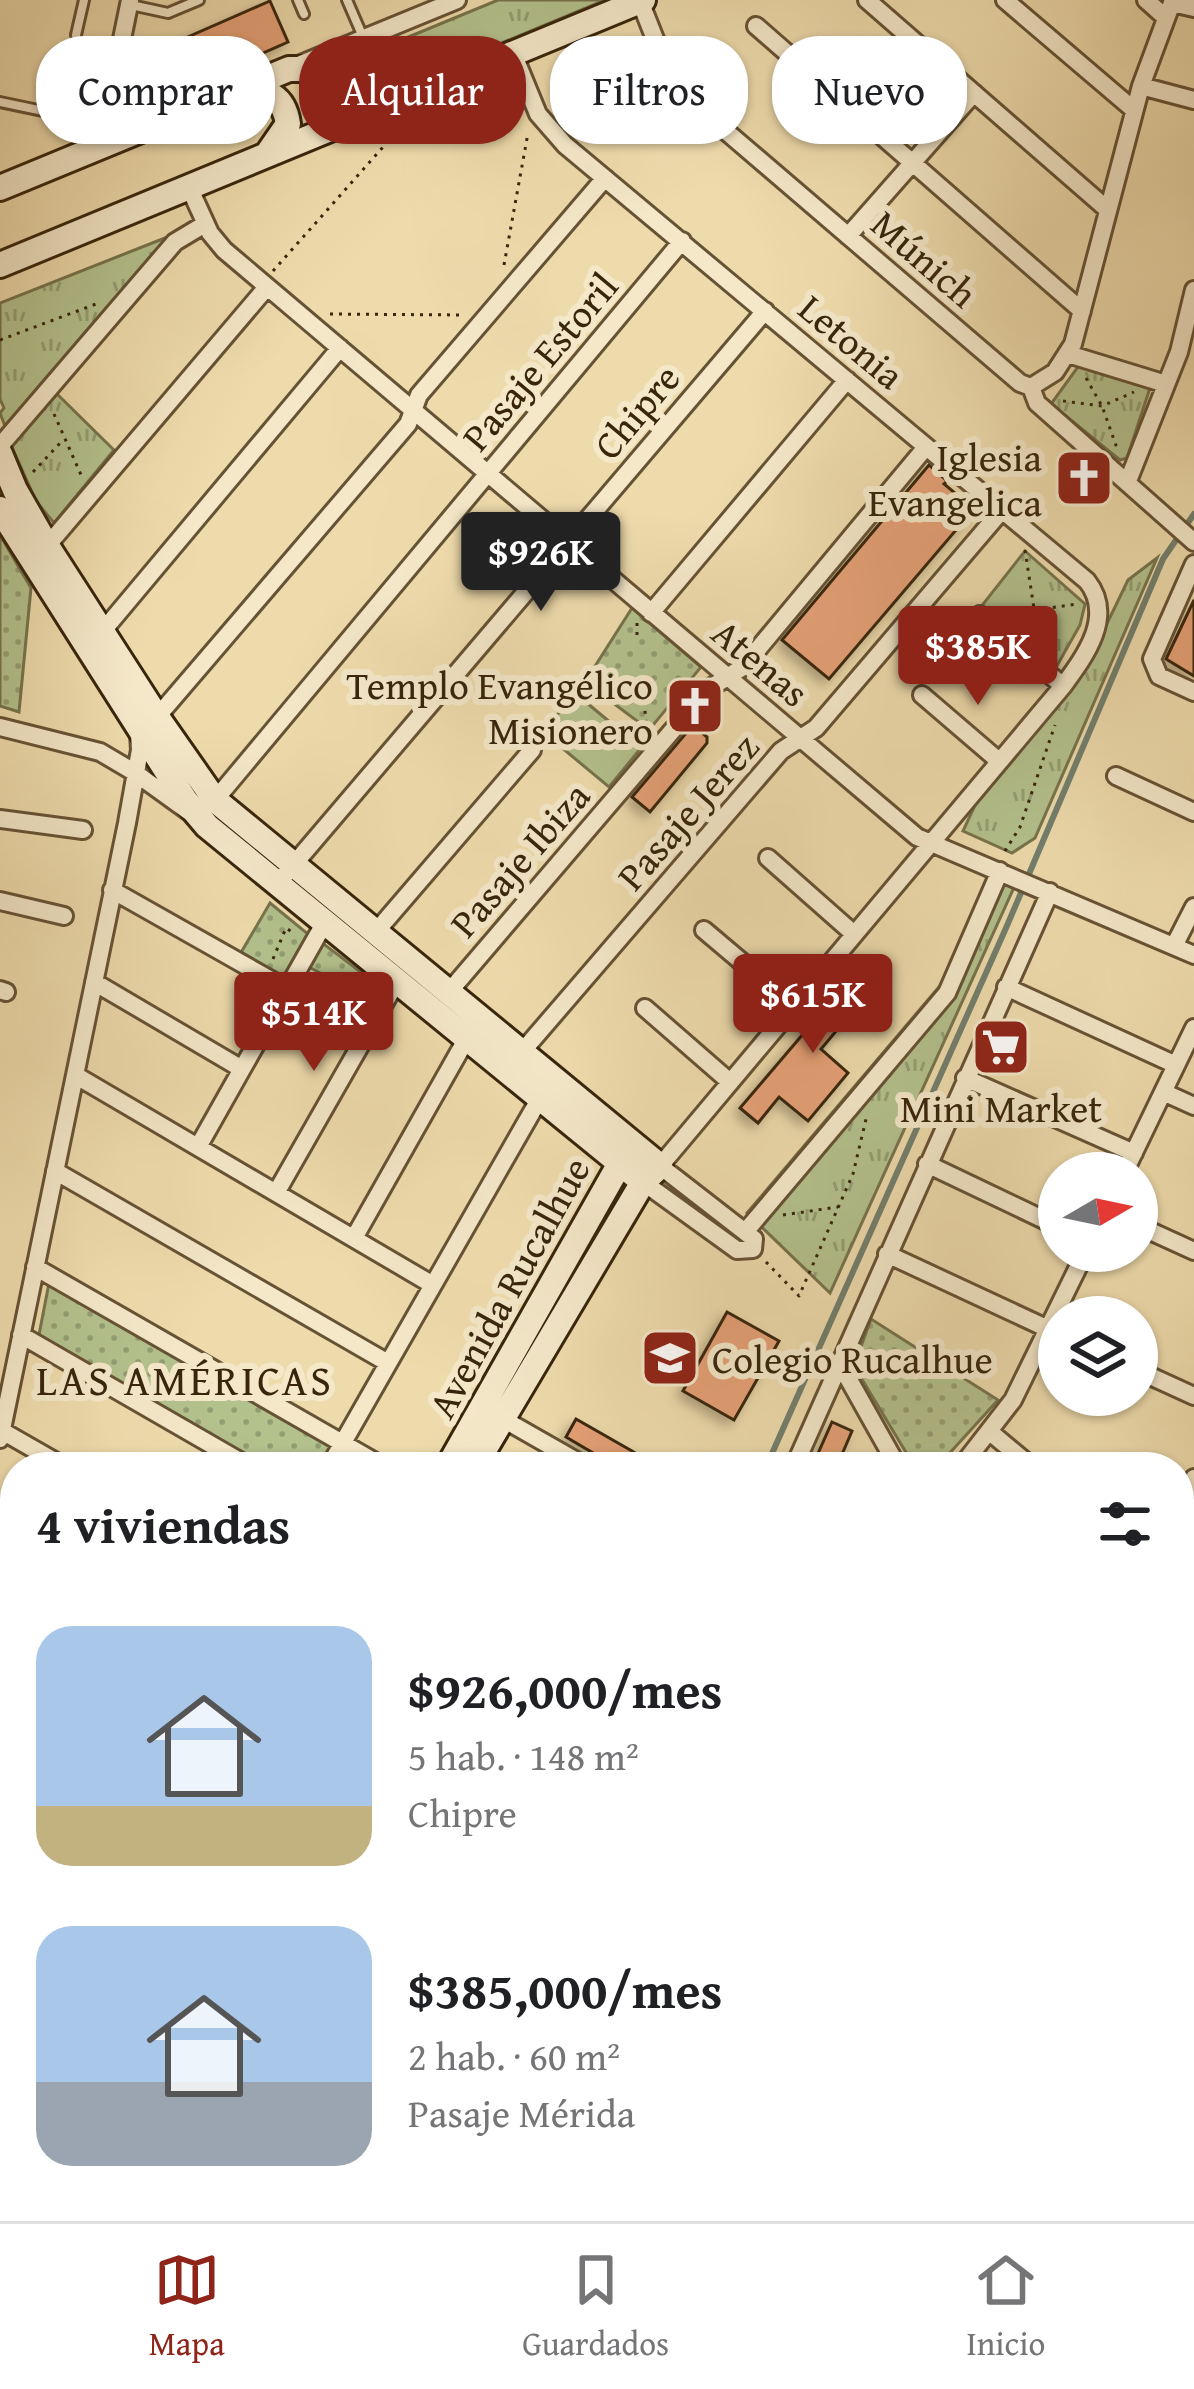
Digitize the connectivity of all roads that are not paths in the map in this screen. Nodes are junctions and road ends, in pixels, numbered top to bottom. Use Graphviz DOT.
graph roads {
  1 [pos="84,0"];
  2 [pos="199,0"];
  3 [pos="298,0"];
  4 [pos="346,0"];
  5 [pos="458,0"];
  6 [pos="867,0"];
  7 [pos="1005,0"];
  8 [pos="1145,0"];
  9 [pos="642,1"];
  10 [pos="130,2"];
  11 [pos="1170,7"];
  12 [pos="1194,8"];
  13 [pos="304,14"];
  14 [pos="756,26"];
  15 [pos="76,35"];
  16 [pos="125,36"];
  17 [pos="363,36"];
  18 [pos="371,36"];
  19 [pos="526,48"];
  20 [pos="299,65"];
  21 [pos="289,69"];
  22 [pos="299,69"];
  23 [pos="275,75"];
  24 [pos="526,82"];
  25 [pos="1141,86"];
  26 [pos="974,93"];
  27 [pos="275,97"];
  28 [pos="1194,100"];
  29 [pos="0,102"];
  30 [pos="1134,110"];
  31 [pos="36,112"];
  32 [pos="299,141"];
  33 [pos="275,142"];
  34 [pos="88,144"];
  35 [pos="274,144"];
  36 [pos="266,155"];
  37 [pos="913,163"];
  38 [pos="604,178"];
  39 [pos="189,187"];
  40 [pos="0,188"];
  41 [pos="1108,210"];
  42 [pos="205,224"];
  43 [pos="848,236"];
  44 [pos="682,241"];
  45 [pos="0,265"];
  46 [pos="270,280"];
  47 [pos="1194,290"];
  48 [pos="765,310"];
  49 [pos="1082,310"];
  50 [pos="340,348"];
  51 [pos="1068,354"];
  52 [pos="847,380"];
  53 [pos="1162,382"];
  54 [pos="1031,387"];
  55 [pos="413,410"];
  56 [pos="926,447"];
  57 [pos="0,450"];
  58 [pos="488,474"];
  59 [pos="1128,481"];
  60 [pos="8,500"];
  61 [pos="1002,510"];
  62 [pos="568,542"];
  63 [pos="1194,542"];
  64 [pos="47,546"];
  65 [pos="1194,564"];
  66 [pos="651,613"];
  67 [pos="980,615"];
  68 [pos="102,632"];
  69 [pos="727,677"];
  70 [pos="1063,686"];
  71 [pos="1194,692"];
  72 [pos="922,695"];
  73 [pos="147,722"];
  74 [pos="0,727"];
  75 [pos="800,738"];
  76 [pos="532,750"];
  77 [pos="999,761"];
  78 [pos="134,772"];
  79 [pos="1115,776"];
  80 [pos="167,799"];
  81 [pos="208,809"];
  82 [pos="1194,812"];
  83 [pos="0,819"];
  84 [pos="83,830"];
  85 [pos="124,835"];
  86 [pos="929,845"];
  87 [pos="768,858"];
  88 [pos="286,874"];
  89 [pos="1008,874"];
  90 [pos="1045,889"];
  91 [pos="112,890"];
  92 [pos="0,901"];
  93 [pos="1194,907"];
  94 [pos="64,916"];
  95 [pos="704,930"];
  96 [pos="318,933"];
  97 [pos="374,934"];
  98 [pos="854,934"];
  99 [pos="1174,946"];
  100 [pos="1194,955"];
  101 [pos="397,981"];
  102 [pos="94,982"];
  103 [pos="1006,987"];
  104 [pos="287,989"];
  105 [pos="448,993"];
  106 [pos="794,1006"];
  107 [pos="645,1007"];
  108 [pos="1194,1028"];
  109 [pos="467,1038"];
  110 [pos="521,1053"];
  111 [pos="1176,1065"];
  112 [pos="242,1069"];
  113 [pos="75,1075"];
  114 [pos="965,1078"];
  115 [pos="730,1082"];
  116 [pos="1163,1092"];
  117 [pos="540,1098"];
  118 [pos="1194,1106"];
  119 [pos="198,1147"];
  120 [pos="1131,1152"];
  121 [pos="1133,1152"];
  122 [pos="626,1153"];
  123 [pos="927,1164"];
  124 [pos="55,1171"];
  125 [pos="651,1174"];
  126 [pos="276,1192"];
  127 [pos="1038,1217"];
  128 [pos="751,1224"];
  129 [pos="1158,1235"];
  130 [pos="354,1238"];
  131 [pos="1194,1250"];
  132 [pos="887,1254"];
  133 [pos="35,1267"];
  134 [pos="433,1285"];
  135 [pos="1038,1325"];
  136 [pos="21,1335"];
  137 [pos="1038,1358"];
  138 [pos="839,1362"];
  139 [pos="388,1363"];
  140 [pos="1158,1380"];
  141 [pos="1194,1396"];
  142 [pos="503,1419"];
  143 [pos="990,1432"];
  144 [pos="1,1435"];
  145 [pos="342,1443"];
  146 [pos="35,1452"];
  147 [pos="224,1452"];
  148 [pos="337,1452"];
  149 [pos="357,1452"];
  150 [pos="457,1452"];
  151 [pos="483,1452"];
  152 [pos="561,1452"];
  153 [pos="800,1452"];
  154 [pos="890,1452"];
  155 [pos="973,1452"];
  156 [pos="1014,1452"];
  1 -- 15 [label="lane"];
  2 -- 10 [label="lane"];
  3 -- 13 [label="lane"];
  4 -- 17 [label="lane"];
  5 -- 18 [label="street"];
  6 -- 26 [label="street"];
  7 -- 30 [label="street"];
  8 -- 11 [label="street"];
  9 -- 19 [label="street"];
  9 -- 43 [label="street, Múnich"];
  10 -- 16 [label="street"];
  11 -- 12 [label="street"];
  11 -- 25 [label="street"];
  14 -- 37 [label="street"];
  20 -- 21 [label="street"];
  21 -- 22 [label="street"];
  21 -- 23 [label="street"];
  24 -- 38 [label="street, Letonia"];
  25 -- 28 [label="street"];
  25 -- 30 [label="street"];
  26 -- 37 [label="street"];
  26 -- 41 [label="street"];
  27 -- 33 [label="street"];
  29 -- 31 [label="lane"];
  30 -- 41 [label="street"];
  32 -- 36 [label="street"];
  34 -- 40 [label="street"];
  35 -- 36 [label="street"];
  36 -- 39 [label="street"];
  37 -- 43 [label="street"];
  37 -- 49 [label="street"];
  38 -- 44 [label="street, Letonia"];
  38 -- 55 [label="street"];
  39 -- 42 [label="street, Atenas"];
  39 -- 45 [label="street"];
  41 -- 49 [label="street"];
  42 -- 46 [label="street, Atenas"];
  42 -- 57 [label="street"];
  43 -- 54 [label="street, Múnich"];
  44 -- 48 [label="street, Letonia"];
  44 -- 58 [label="street, Pasaje Estoril"];
  46 -- 50 [label="street, Atenas"];
  46 -- 64 [label="street"];
  47 -- 53 [label="street"];
  48 -- 52 [label="street, Letonia"];
  48 -- 62 [label="street, Chipre"];
  49 -- 51 [label="street"];
  50 -- 55 [label="street, Atenas"];
  50 -- 68 [label="street"];
  51 -- 53 [label="street"];
  51 -- 54 [label="street"];
  52 -- 56 [label="street, Letonia"];
  52 -- 66 [label="street"];
  53 -- 59 [label="street"];
  54 -- 59 [label="street, Múnich"];
  55 -- 58 [label="street, Atenas"];
  55 -- 73 [label="street"];
  56 -- 61 [label="street, Letonia"];
  56 -- 69 [label="street, Pasaje Ibiza"];
  57 -- 60 [label="street"];
  58 -- 62 [label="street, Atenas"];
  58 -- 81 [label="street, Pasaje Estoril"];
  59 -- 63 [label="street, Múnich"];
  60 -- 64 [label="street"];
  60 -- 73 [label="street"];
  61 -- 70 [label="street, Letonia"];
  61 -- 75 [label="street, Pasaje Jerez"];
  62 -- 66 [label="street, Atenas"];
  62 -- 88 [label="street, Chipre"];
  64 -- 68 [label="street"];
  65 -- 71 [label="street"];
  66 -- 69 [label="street, Atenas"];
  67 -- 70 [label="street"];
  68 -- 73 [label="street"];
  69 -- 75 [label="street, Atenas"];
  69 -- 105 [label="street, Pasaje Ibiza"];
  70 -- 77 [label="street"];
  72 -- 77 [label="street"];
  73 -- 78 [label="street"];
  73 -- 81 [label="street"];
  74 -- 78 [label="street"];
  75 -- 86 [label="street, Atenas"];
  75 -- 110 [label="street, Pasaje Jerez"];
  76 -- 97 [label="street"];
  77 -- 86 [label="street"];
  78 -- 80 [label="street"];
  78 -- 85 [label="street"];
  79 -- 82 [label="street"];
  80 -- 81 [label="street"];
  80 -- 85 [label="street"];
  81 -- 88 [label="street"];
  83 -- 84 [label="street"];
  85 -- 91 [label="street"];
  86 -- 89 [label="street, Atenas"];
  86 -- 98 [label="street"];
  87 -- 98 [label="street"];
  88 -- 96 [label="street"];
  88 -- 97 [label="street"];
  89 -- 90 [label="street, Atenas"];
  89 -- 128 [label="street"];
  90 -- 99 [label="street, Atenas"];
  90 -- 103 [label="street"];
  91 -- 102 [label="street"];
  91 -- 104 [label="street"];
  92 -- 94 [label="street"];
  93 -- 99 [label="street"];
  95 -- 106 [label="street"];
  96 -- 101 [label="street"];
  96 -- 104 [label="street"];
  97 -- 105 [label="street"];
  98 -- 106 [label="street"];
  99 -- 100 [label="street, Atenas"];
  101 -- 109 [label="street"];
  101 -- 126 [label="street"];
  102 -- 112 [label="street"];
  102 -- 113 [label="street"];
  103 -- 111 [label="street"];
  103 -- 114 [label="street"];
  104 -- 112 [label="street"];
  105 -- 110 [label="street"];
  106 -- 115 [label="street"];
  107 -- 115 [label="street"];
  108 -- 111 [label="street"];
  109 -- 117 [label="street"];
  109 -- 130 [label="street"];
  110 -- 122 [label="street"];
  111 -- 116 [label="street"];
  112 -- 119 [label="street"];
  113 -- 119 [label="street"];
  113 -- 124 [label="street"];
  114 -- 120 [label="street"];
  114 -- 123 [label="street"];
  115 -- 125 [label="street"];
  116 -- 118 [label="street"];
  116 -- 121 [label="street"];
  117 -- 122 [label="street"];
  117 -- 134 [label="street"];
  119 -- 126 [label="street"];
  122 -- 125 [label="street"];
  122 -- 150 [label="street, Avenida Rucalhue"];
  123 -- 127 [label="street"];
  123 -- 132 [label="street"];
  124 -- 133 [label="street"];
  124 -- 139 [label="street"];
  125 -- 128 [label="street"];
  125 -- 128 [label="street"];
  125 -- 142 [label="street, Avenida Rucalhue"];
  126 -- 130 [label="street"];
  129 -- 131 [label="street"];
  130 -- 134 [label="street"];
  132 -- 135 [label="street"];
  132 -- 138 [label="street"];
  133 -- 136 [label="street"];
  133 -- 145 [label="street"];
  134 -- 139 [label="street"];
  136 -- 144 [label="street"];
  136 -- 147 [label="street"];
  137 -- 143 [label="street"];
  138 -- 153 [label="street"];
  138 -- 154 [label="street"];
  139 -- 145 [label="street"];
  140 -- 141 [label="street"];
  142 -- 151 [label="street, Avenida Rucalhue"];
  142 -- 152 [label="street"];
  143 -- 155 [label="street"];
  143 -- 156 [label="street"];
  144 -- 146 [label="street"];
  145 -- 148 [label="street"];
  145 -- 149 [label="street"];
}
